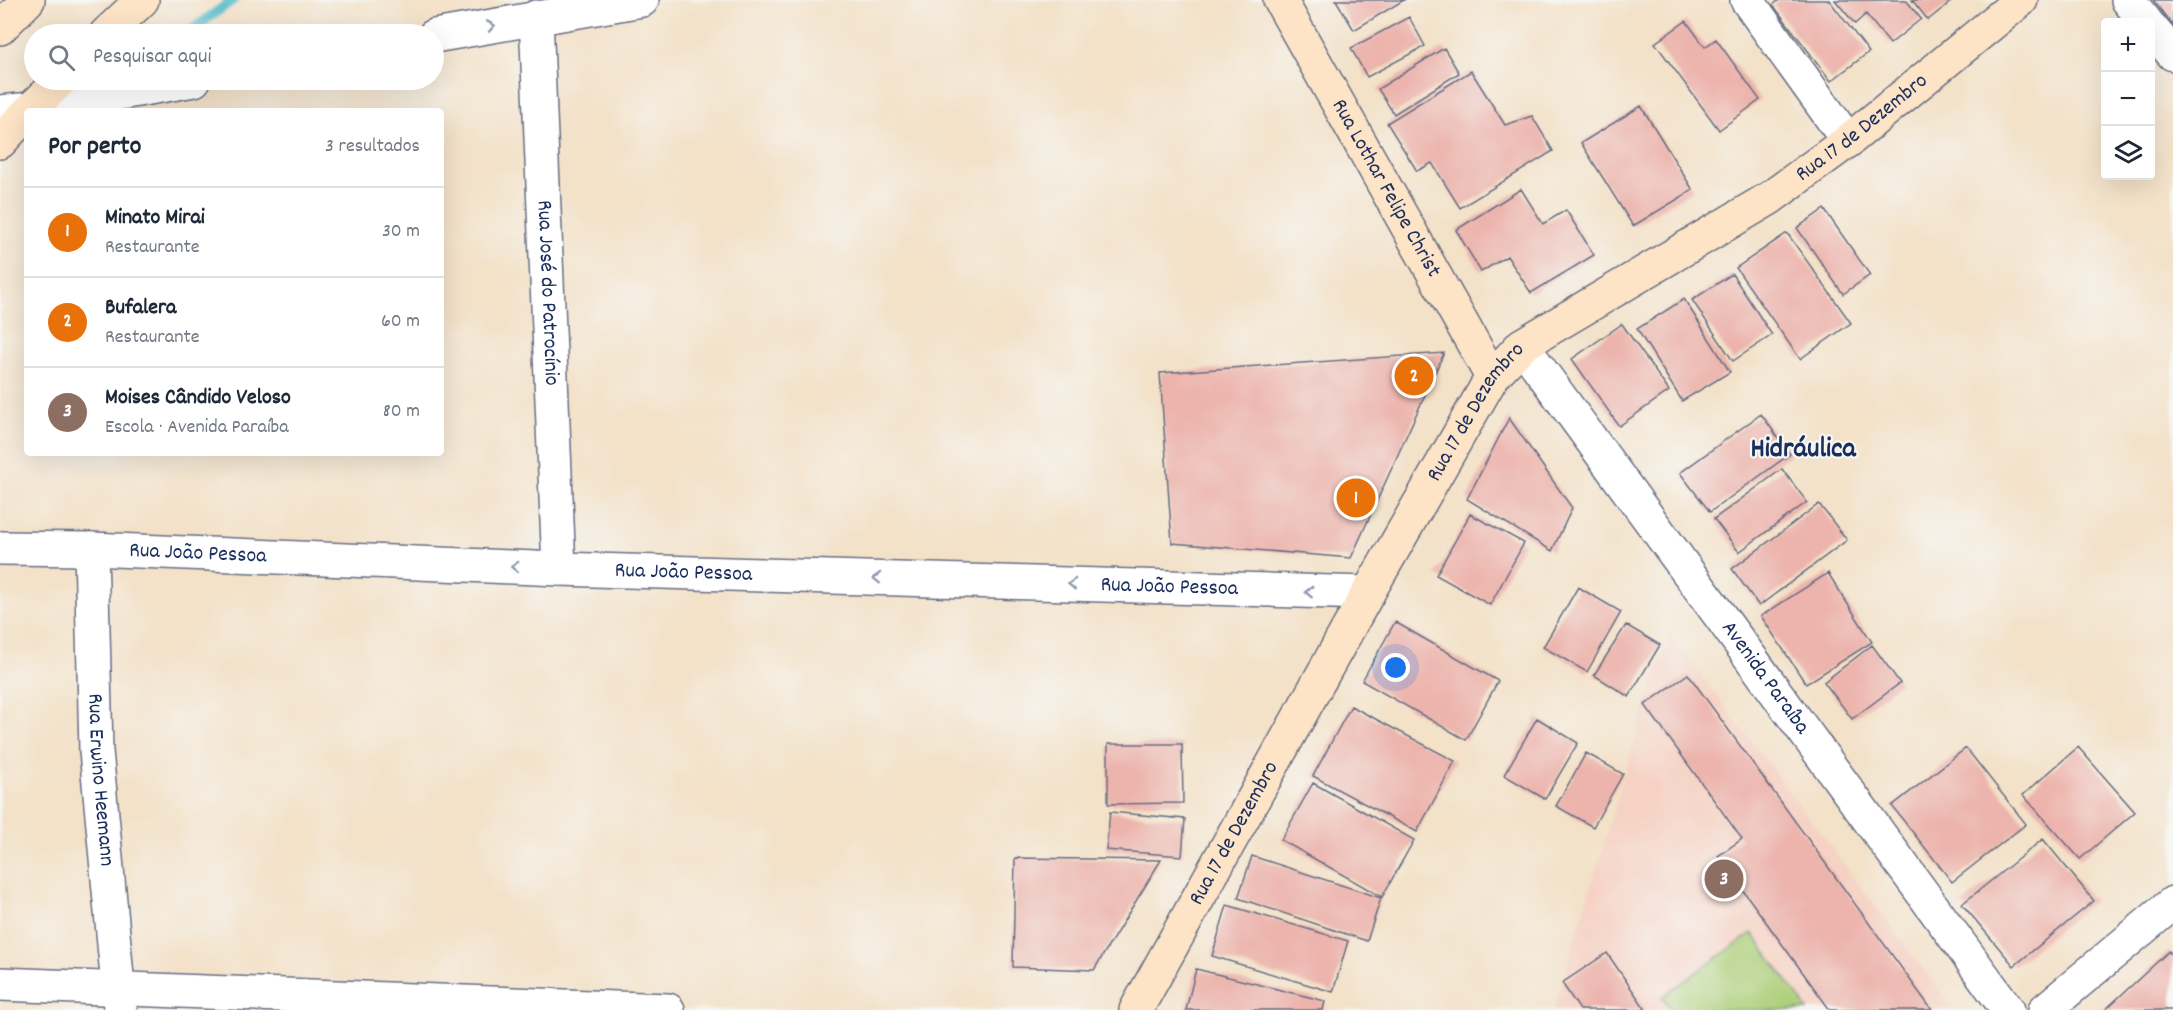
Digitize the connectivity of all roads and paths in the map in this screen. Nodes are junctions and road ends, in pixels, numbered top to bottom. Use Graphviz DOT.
graph roads {
  1 [pos="28,0"];
  2 [pos="141,0"];
  3 [pos="642,0"];
  4 [pos="1280,0"];
  5 [pos="1747,0"];
  6 [pos="2021,0"];
  7 [pos="2128,0"];
  8 [pos="537,17"];
  9 [pos="2143,18"];
  10 [pos="116,24"];
  11 [pos="0,28"];
  12 [pos="2155,32"];
  13 [pos="444,34"];
  14 [pos="2173,54"];
  15 [pos="48,90"];
  16 [pos="139,90"];
  17 [pos="26,108"];
  18 [pos="39,108"];
  19 [pos="22,111"];
  20 [pos="1848,141"];
  21 [pos="0,142"];
  22 [pos="1522,345"];
  23 [pos="1492,377"];
  24 [pos="0,548"];
  25 [pos="91,549"];
  26 [pos="559,569"];
  27 [pos="1368,593"];
  28 [pos="2173,903"];
  29 [pos="0,984"];
  30 [pos="119,998"];
  31 [pos="2063,1004"];
  32 [pos="506,1007"];
  33 [pos="668,1010"];
  34 [pos="1136,1010"];
  35 [pos="2008,1010"];
  1 -- 11 [label="main road"];
  2 -- 10 [label="main road"];
  3 -- 8 [label="street"];
  4 -- 23 [label="main road, Rua Lothar Felipe Christ"];
  5 -- 20 [label="street"];
  6 -- 20 [label="main road, Rua 17 de Dezembro"];
  7 -- 9 [label="street"];
  13 -- 8 [label="street, one-way"];
  8 -- 26 [label="street, Rua José do Patrocínio"];
  12 -- 14 [label="street"];
  15 -- 17 [label="main road"];
  16 -- 18 [label="street"];
  19 -- 21 [label="main road"];
  20 -- 22 [label="main road, Rua 17 de Dezembro"];
  22 -- 23 [label="main road, Rua 17 de Dezembro"];
  22 -- 35 [label="street, Avenida Paraíba"];
  23 -- 27 [label="main road, Rua 17 de Dezembro"];
  24 -- 25 [label="street, Rua João Pessoa"];
  26 -- 25 [label="street, Rua João Pessoa, one-way"];
  25 -- 30 [label="street, Rua Erwino Heemann"];
  27 -- 26 [label="street, Rua João Pessoa, one-way"];
  27 -- 34 [label="main road, Rua 17 de Dezembro"];
  28 -- 31 [label="street"];
  29 -- 30 [label="street"];
  30 -- 32 [label="street"];
  32 -- 33 [label="street"];
}
